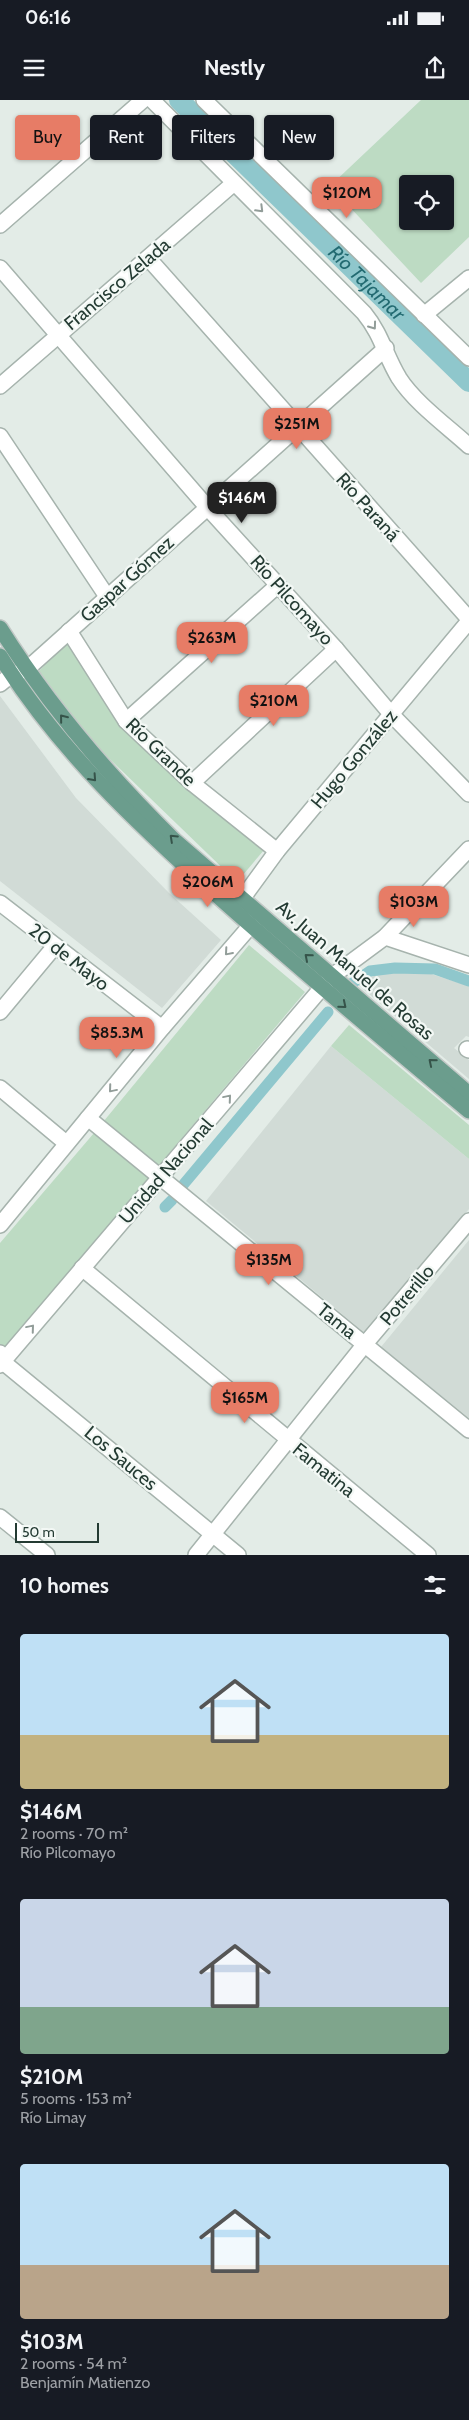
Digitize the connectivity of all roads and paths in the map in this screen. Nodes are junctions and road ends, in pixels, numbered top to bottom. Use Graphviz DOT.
graph roads {
  1 [pos="143,100"];
  2 [pos="152,100"];
  3 [pos="204,100"];
  4 [pos="234,183"];
  5 [pos="0,225"];
  6 [pos="149,259"];
  7 [pos="0,268"];
  8 [pos="469,278"];
  9 [pos="424,315"];
  10 [pos="58,334"];
  11 [pos="386,348"];
  12 [pos="469,358"];
  13 [pos="0,386"];
  14 [pos="296,427"];
  15 [pos="0,436"];
  16 [pos="469,446"];
  17 [pos="207,506"];
  18 [pos="278,585"];
  19 [pos="108,598"];
  20 [pos="469,620"];
  21 [pos="0,628"];
  22 [pos="69,631"];
  23 [pos="336,649"];
  24 [pos="0,656"];
  25 [pos="26,670"];
  26 [pos="6,680"];
  27 [pos="391,714"];
  28 [pos="126,721"];
  29 [pos="192,783"];
  30 [pos="469,794"];
  31 [pos="469,849"];
  32 [pos="277,851"];
  33 [pos="242,899"];
  34 [pos="0,903"];
  35 [pos="255,920"];
  36 [pos="384,937"];
  37 [pos="55,946"];
  38 [pos="469,966"];
  39 [pos="326,982"];
  40 [pos="0,1012"];
  41 [pos="162,1028"];
  42 [pos="0,1088"];
  43 [pos="469,1094"];
  44 [pos="469,1111"];
  45 [pos="88,1118"];
  46 [pos="66,1143"];
  47 [pos="160,1178"];
  48 [pos="469,1222"];
  49 [pos="0,1225"];
  50 [pos="82,1268"];
  51 [pos="365,1344"];
  52 [pos="1,1360"];
  53 [pos="469,1430"];
  54 [pos="288,1440"];
  55 [pos="0,1517"];
  56 [pos="213,1534"];
  57 [pos="47,1555"];
  58 [pos="196,1555"];
  59 [pos="238,1555"];
  60 [pos="428,1555"];
  1 -- 5 [label="street"];
  2 -- 4 [label="street"];
  3 -- 9 [label="street"];
  4 -- 6 [label="street, Francisco Zelada"];
  4 -- 11 [label="street, one-way"];
  6 -- 10 [label="street, Francisco Zelada"];
  6 -- 14 [label="street, Río Paraná"];
  7 -- 10 [label="street, Río Pilcomayo"];
  8 -- 9 [label="street"];
  9 -- 12 [label="street"];
  10 -- 13 [label="street, Francisco Zelada"];
  10 -- 17 [label="street, Río Pilcomayo"];
  11 -- 14 [label="street, Gaspar Gómez"];
  11 -- 16 [label="street"];
  14 -- 17 [label="street, Gaspar Gómez"];
  14 -- 20 [label="street, Río Paraná"];
  15 -- 19 [label="street"];
  17 -- 18 [label="street, Río Pilcomayo"];
  17 -- 19 [label="street, Gaspar Gómez"];
  18 -- 23 [label="street, Río Pilcomayo"];
  18 -- 28 [label="street"];
  19 -- 22 [label="street, Gaspar Gómez"];
  20 -- 27 [label="street, Hugo González"];
  21 -- 25 [label="main road, Av. Juan Manuel de Rosas"];
  22 -- 25 [label="street, Gaspar Gómez"];
  22 -- 28 [label="street, Río Grande"];
  23 -- 27 [label="street, Río Pilcomayo"];
  23 -- 29 [label="street"];
  24 -- 26 [label="main road, Av. Juan Manuel de Rosas"];
  25 -- 26 [label="street, Gaspar Gómez"];
  33 -- 25 [label="main road, Av. Juan Manuel de Rosas, one-way"];
  26 -- 35 [label="main road, Av. Juan Manuel de Rosas, one-way"];
  27 -- 30 [label="street, Río Pilcomayo"];
  27 -- 32 [label="street, Hugo González"];
  28 -- 29 [label="street, Río Grande"];
  29 -- 32 [label="street, Río Grande"];
  31 -- 36 [label="street, Unidad Nacional"];
  32 -- 33 [label="street, Hugo González"];
  33 -- 35 [label="main road, Av. Juan Manuel de Rosas"];
  34 -- 37 [label="street, 20 de Mayo"];
  35 -- 39 [label="main road, Av. Juan Manuel de Rosas"];
  35 -- 41 [label="street, one-way"];
  36 -- 38 [label="street"];
  36 -- 39 [label="street, Unidad Nacional"];
  37 -- 40 [label="street"];
  37 -- 41 [label="street, 20 de Mayo"];
  43 -- 39 [label="main road, Av. Juan Manuel de Rosas, one-way"];
  39 -- 44 [label="main road, Av. Juan Manuel de Rosas, one-way"];
  47 -- 39 [label="street, Unidad Nacional, one-way"];
  41 -- 45 [label="street, one-way"];
  42 -- 46 [label="street"];
  45 -- 46 [label="street"];
  45 -- 47 [label="street, Tama"];
  46 -- 49 [label="street"];
  47 -- 50 [label="street, Unidad Nacional"];
  47 -- 51 [label="street, Tama"];
  48 -- 51 [label="street, Potrerillo"];
  52 -- 50 [label="street, Unidad Nacional, one-way"];
  50 -- 54 [label="street, Famatina"];
  51 -- 53 [label="street, Tama"];
  51 -- 54 [label="street, Potrerillo"];
  52 -- 56 [label="street, Los Sauces"];
  54 -- 56 [label="street, Potrerillo"];
  54 -- 60 [label="street, Famatina"];
  55 -- 57 [label="street"];
  56 -- 58 [label="street, Potrerillo"];
  56 -- 59 [label="street, Los Sauces"];
}
